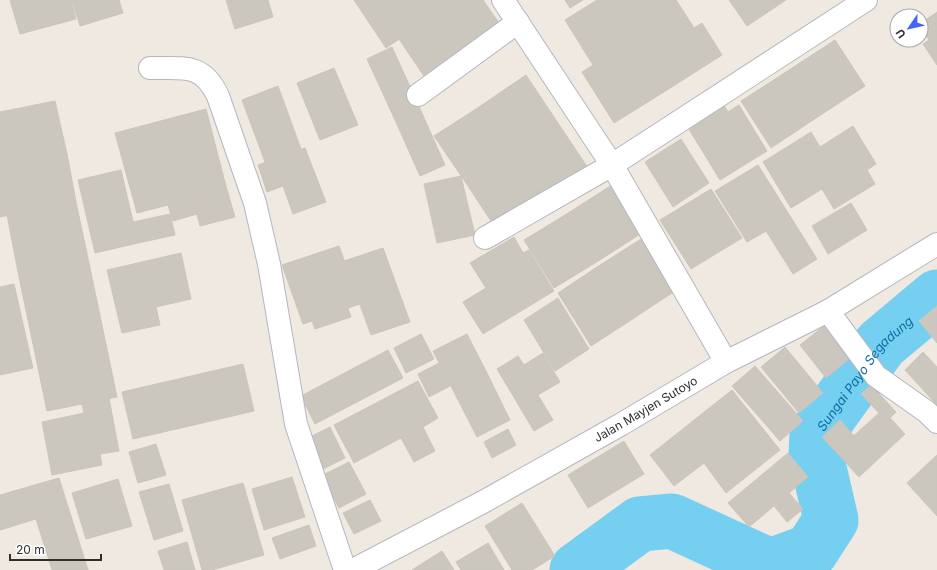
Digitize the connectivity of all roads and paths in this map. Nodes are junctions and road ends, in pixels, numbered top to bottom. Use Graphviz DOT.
graph roads {
  1 [pos="504,0"];
  2 [pos="866,0"];
  3 [pos="518,22"];
  4 [pos="150,68"];
  5 [pos="418,94"];
  6 [pos="612,165"];
  7 [pos="485,238"];
  8 [pos="937,244"];
  9 [pos="828,311"];
  10 [pos="726,362"];
  11 [pos="937,422"];
  12 [pos="345,570"];
  13 [pos="353,570"];
  1 -- 3 [label="street"];
  2 -- 6 [label="street"];
  3 -- 5 [label="street"];
  3 -- 6 [label="street"];
  4 -- 12 [label="street"];
  6 -- 7 [label="street"];
  6 -- 10 [label="street"];
  8 -- 9 [label="street, Jalan Mayjen Sutoyo"];
  9 -- 10 [label="street, Jalan Mayjen Sutoyo"];
  9 -- 11 [label="street"];
  10 -- 13 [label="street, Jalan Mayjen Sutoyo"];
}
